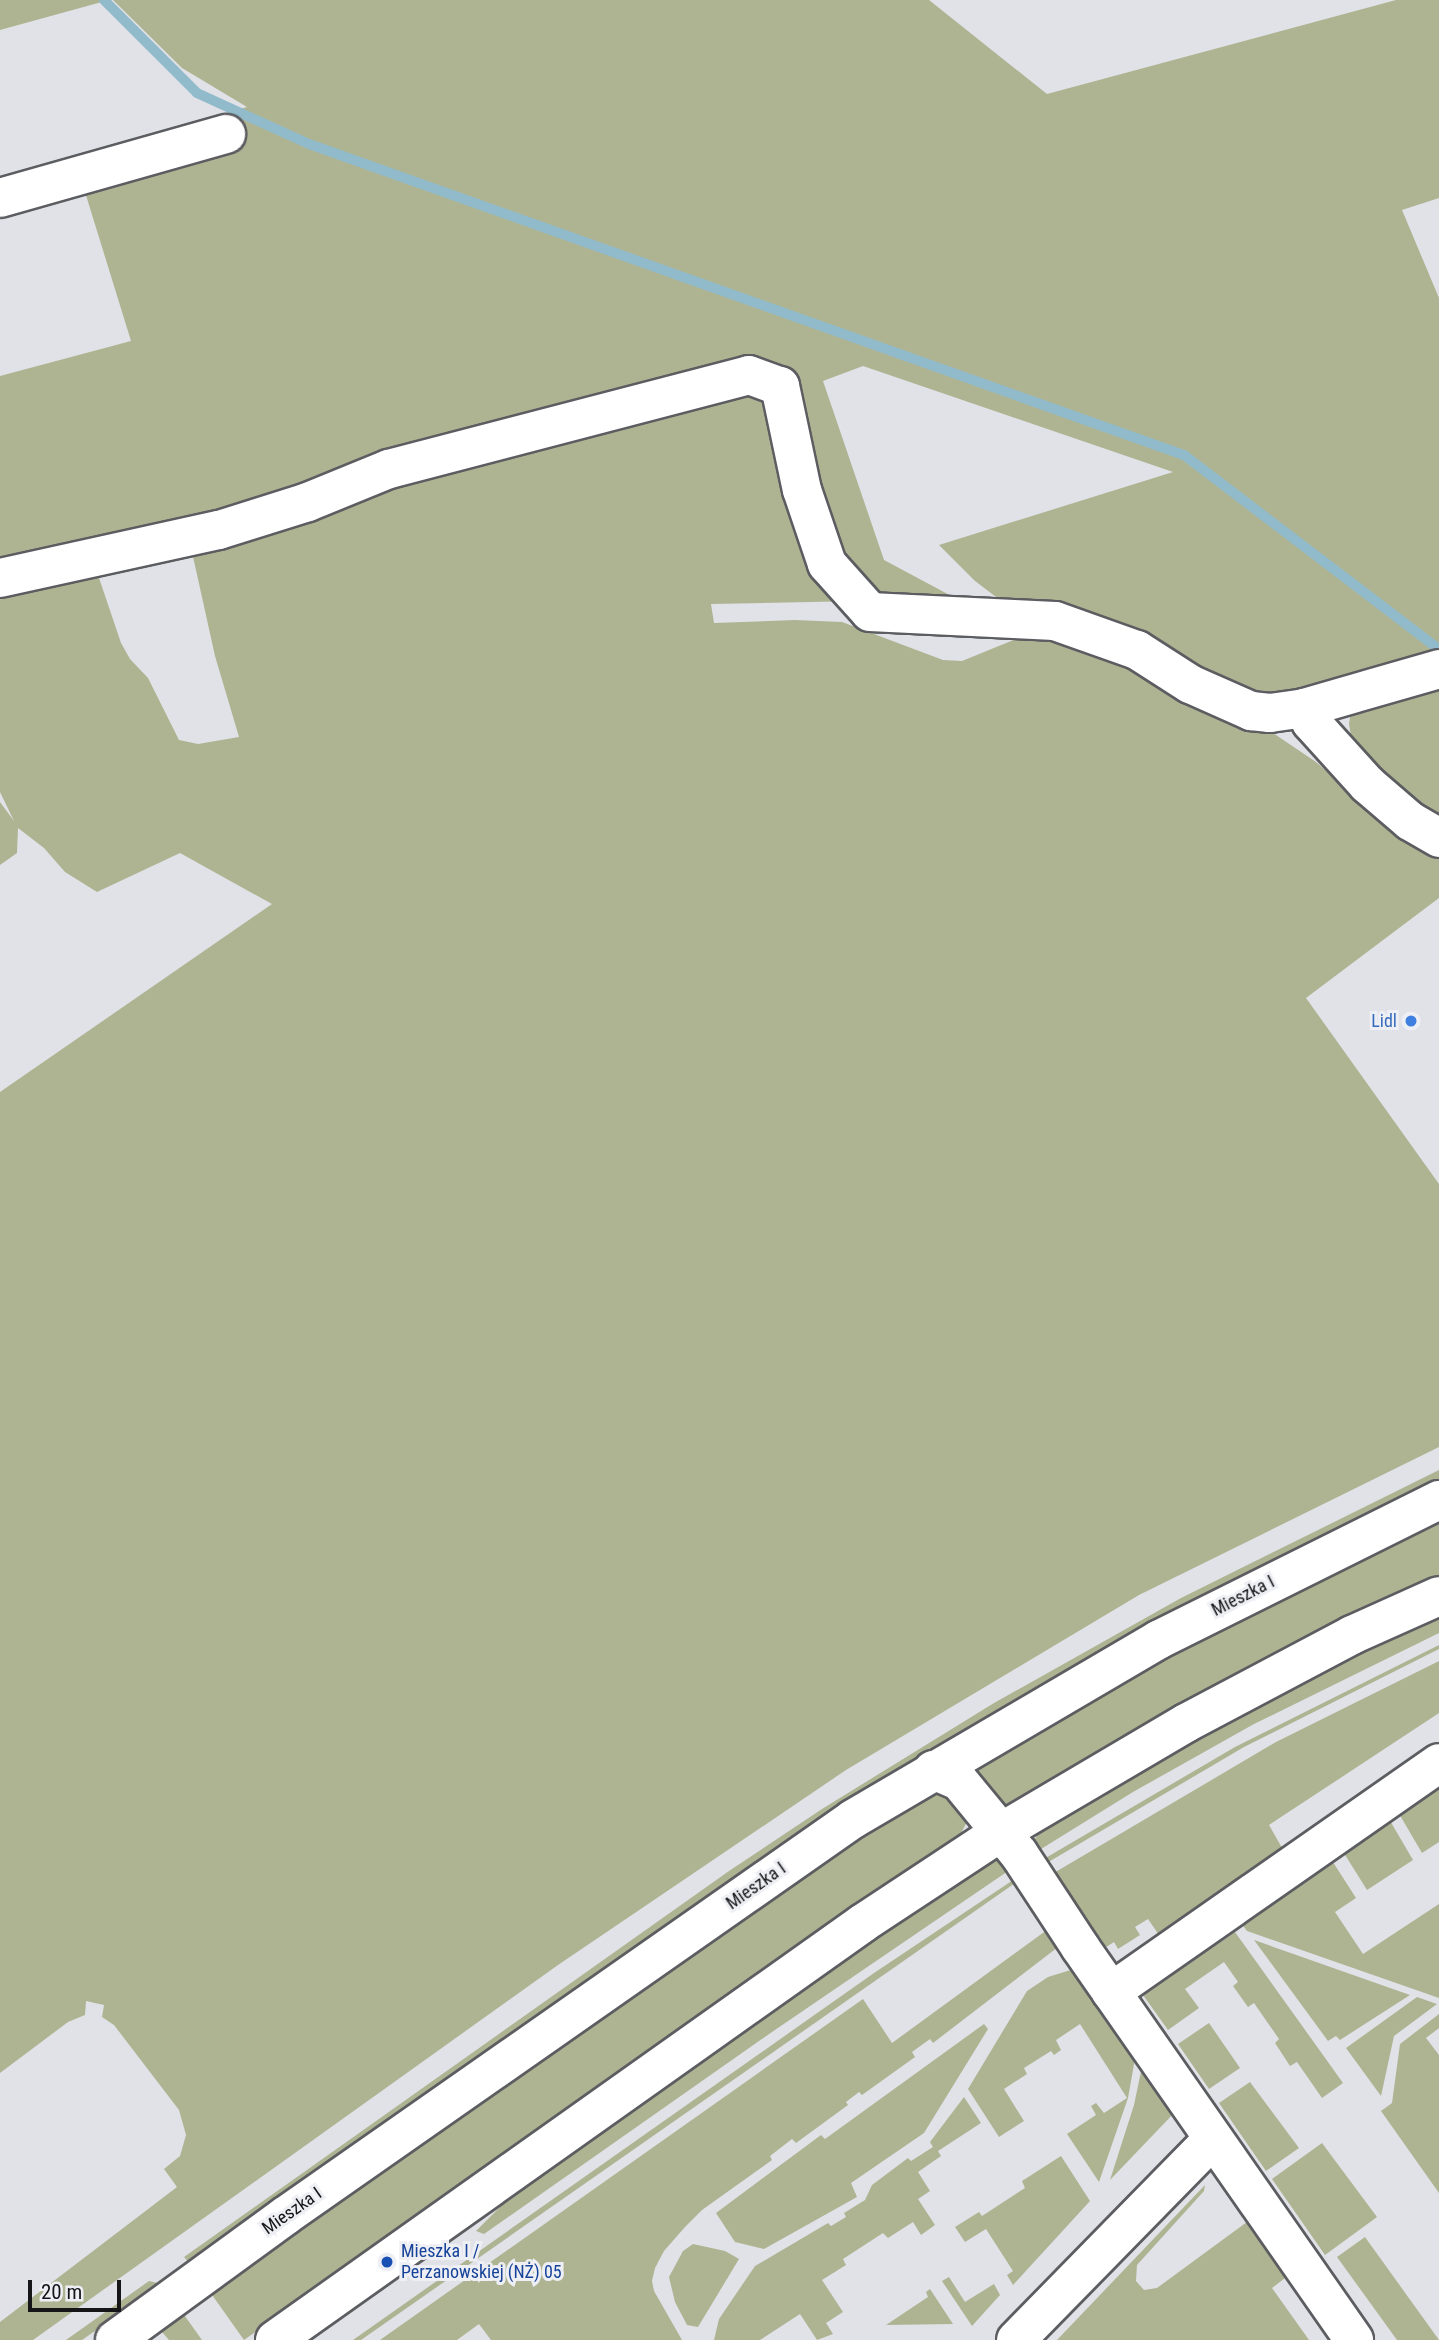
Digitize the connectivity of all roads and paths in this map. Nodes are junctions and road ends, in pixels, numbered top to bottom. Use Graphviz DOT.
graph roads {
  1 [pos="226,134"];
  2 [pos="0,198"];
  3 [pos="0,578"];
  4 [pos="1439,669"];
  5 [pos="1304,708"];
  6 [pos="1439,838"];
  7 [pos="1439,1500"];
  8 [pos="1439,1596"];
  9 [pos="1439,1763"];
  10 [pos="933,1770"];
  11 [pos="1000,1832"];
  12 [pos="1111,1992"];
  13 [pos="1213,2139"];
  14 [pos="126,2339"];
  15 [pos="275,2340"];
  16 [pos="1016,2340"];
  17 [pos="1354,2340"];
  1 -- 2 [label="street"];
  3 -- 5 [label="street"];
  4 -- 5 [label="street"];
  5 -- 6 [label="street"];
  7 -- 10 [label="street, Mieszka I"];
  8 -- 11 [label="street"];
  9 -- 12 [label="street"];
  10 -- 11 [label="street"];
  10 -- 14 [label="street, Mieszka I"];
  11 -- 12 [label="street"];
  11 -- 15 [label="street"];
  12 -- 13 [label="street"];
  13 -- 16 [label="street"];
  13 -- 17 [label="street"];
}
